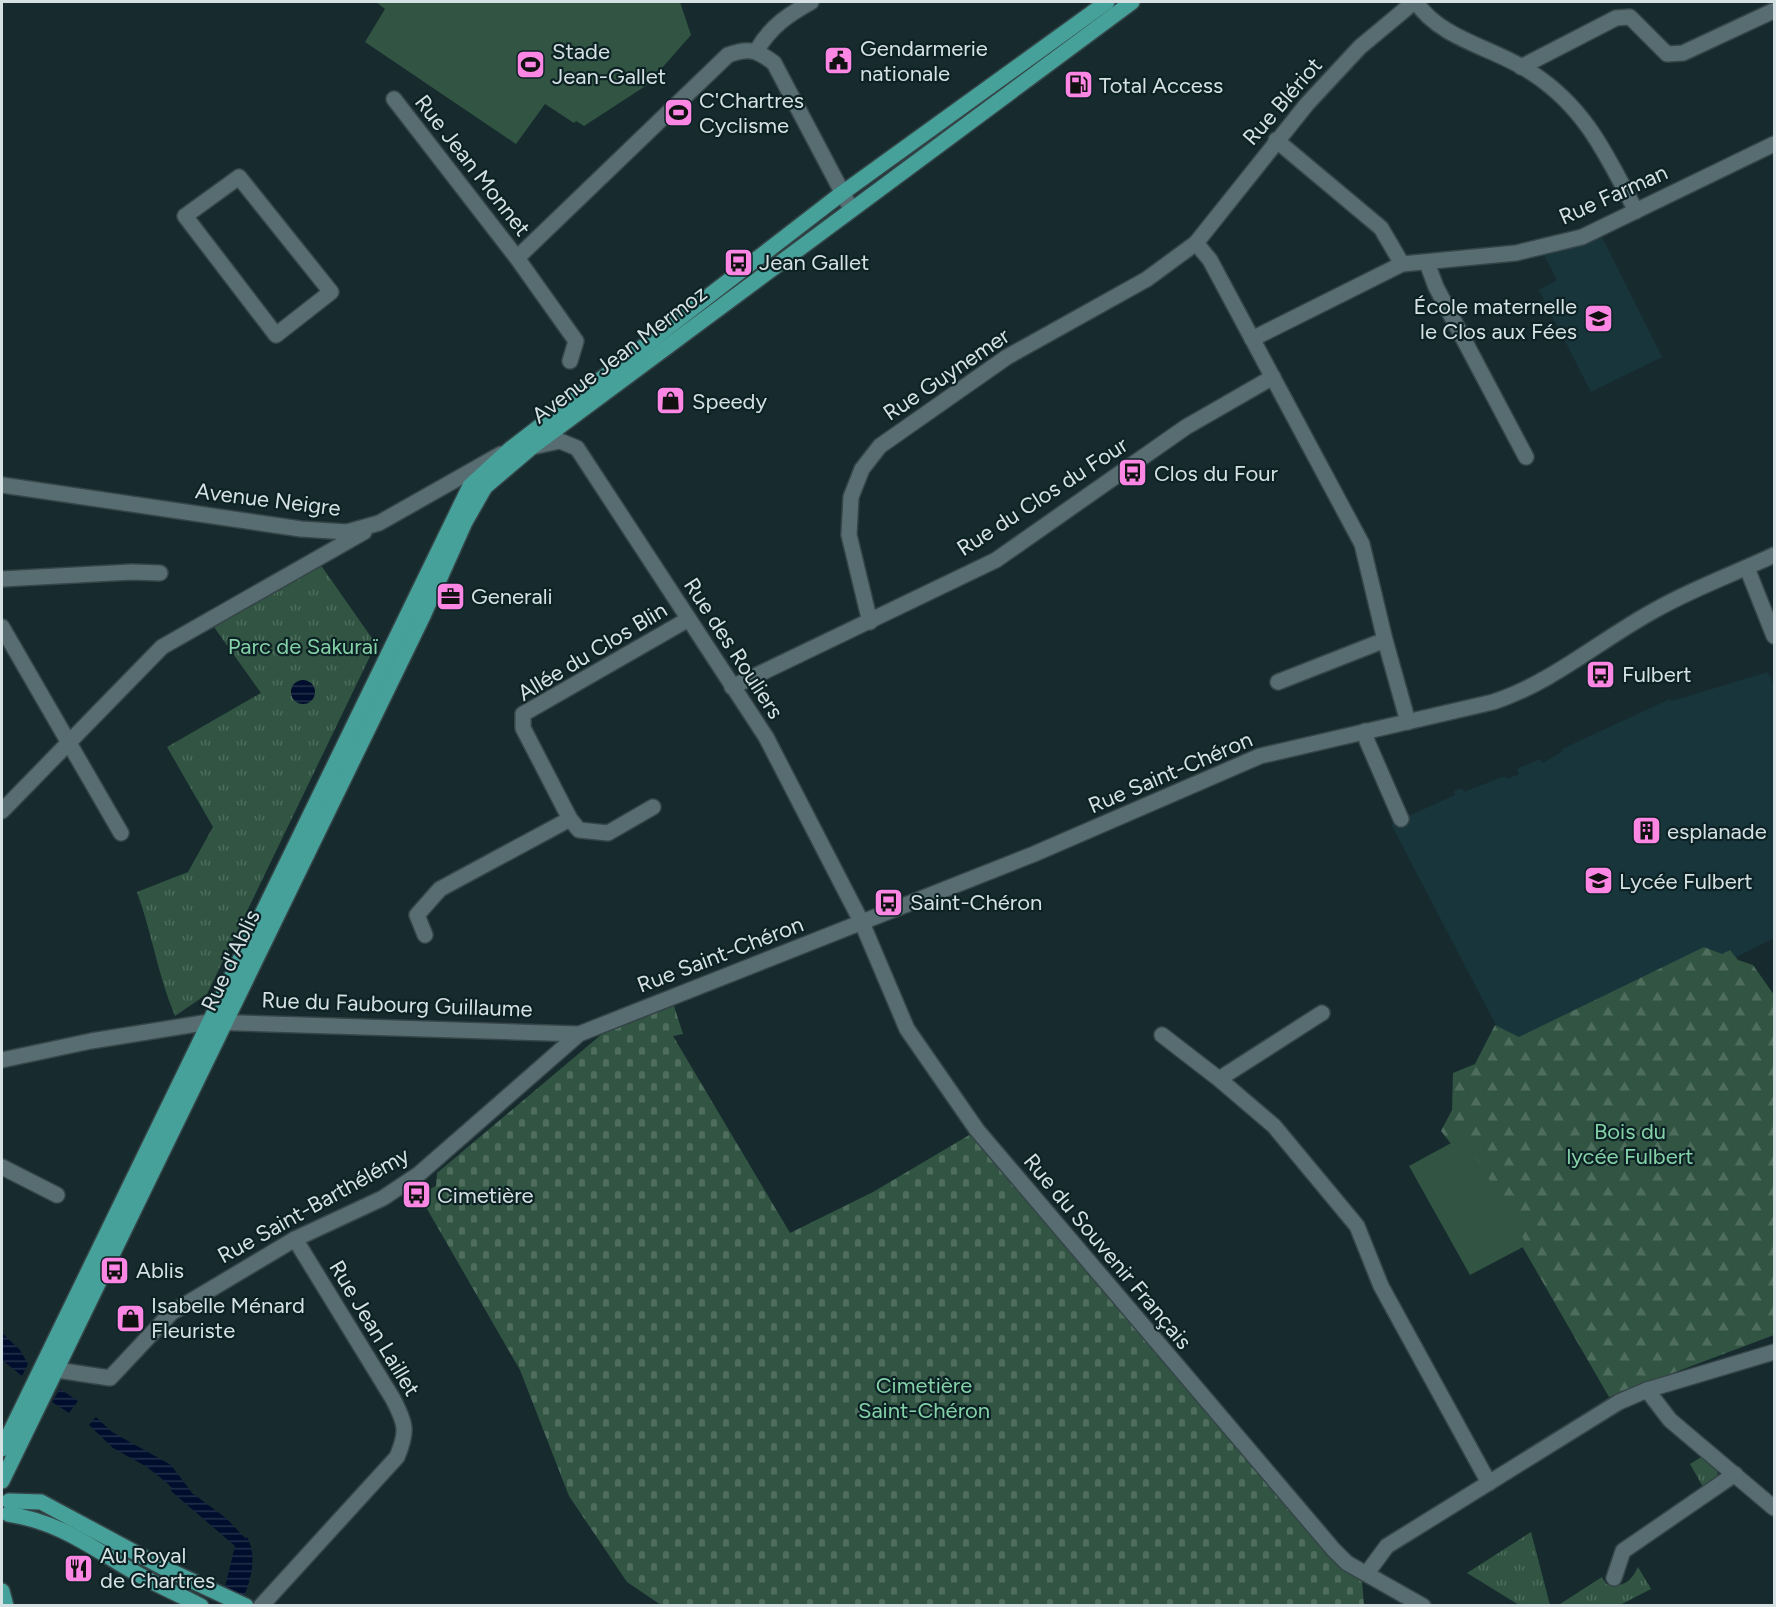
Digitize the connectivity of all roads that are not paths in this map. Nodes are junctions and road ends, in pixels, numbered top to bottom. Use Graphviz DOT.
graph roads {
  1 [pos="812,2"];
  2 [pos="1107,2"];
  3 [pos="1132,2"];
  4 [pos="1415,2"];
  5 [pos="1772,9"];
  6 [pos="757,50"];
  7 [pos="1521,67"];
  8 [pos="394,99"];
  9 [pos="1276,140"];
  10 [pos="1774,144"];
  11 [pos="841,194"];
  12 [pos="194,208"];
  13 [pos="851,209"];
  14 [pos="1636,211"];
  15 [pos="1196,243"];
  16 [pos="517,258"];
  17 [pos="1427,263"];
  18 [pos="1402,264"];
  19 [pos="1252,339"];
  20 [pos="570,361"];
  21 [pos="1273,377"];
  22 [pos="532,447"];
  23 [pos="509,457"];
  24 [pos="1526,457"];
  25 [pos="448,483"];
  26 [pos="2,485"];
  27 [pos="478,487"];
  28 [pos="380,523"];
  29 [pos="1774,555"];
  30 [pos="1747,568"];
  31 [pos="160,573"];
  32 [pos="2,579"];
  33 [pos="687,620"];
  34 [pos="870,622"];
  35 [pos="2,627"];
  36 [pos="1774,636"];
  37 [pos="1384,640"];
  38 [pos="1278,682"];
  39 [pos="732,687"];
  40 [pos="1408,722"];
  41 [pos="1365,731"];
  42 [pos="67,743"];
  43 [pos="653,807"];
  44 [pos="2,811"];
  45 [pos="570,819"];
  46 [pos="1401,819"];
  47 [pos="121,833"];
  48 [pos="862,923"];
  49 [pos="425,935"];
  50 [pos="1322,1012"];
  51 [pos="226,1021"];
  52 [pos="210,1022"];
  53 [pos="579,1034"];
  54 [pos="1162,1035"];
  55 [pos="2,1059"];
  56 [pos="1219,1079"];
  57 [pos="2,1167"];
  58 [pos="57,1195"];
  59 [pos="295,1239"];
  60 [pos="1774,1353"];
  61 [pos="57,1370"];
  62 [pos="1647,1390"];
  63 [pos="2,1449"];
  64 [pos="1735,1474"];
  65 [pos="2,1481"];
  66 [pos="1489,1483"];
  67 [pos="9,1506"];
  68 [pos="1774,1508"];
  69 [pos="1367,1573"];
  70 [pos="1614,1578"];
  71 [pos="2,1591"];
  72 [pos="6,1605"];
  73 [pos="201,1605"];
  74 [pos="246,1605"];
  75 [pos="261,1605"];
  76 [pos="1423,1605"];
  1 -- 6 [label="street"];
  2 -- 11 [label="main road, Avenue Jean Mermoz"];
  3 -- 13 [label="main road, Avenue Jean Mermoz"];
  4 -- 7 [label="street"];
  4 -- 9 [label="street, Rue Blériot"];
  5 -- 7 [label="street"];
  6 -- 11 [label="street"];
  6 -- 16 [label="street, Rue Jean Monnet"];
  7 -- 14 [label="street"];
  8 -- 16 [label="street, Rue Jean Monnet"];
  9 -- 15 [label="street, Rue Blériot"];
  9 -- 18 [label="street"];
  10 -- 14 [label="street, Rue Farman"];
  11 -- 13 [label="street"];
  11 -- 23 [label="main road, Avenue Jean Mermoz"];
  12 -- 12 [label="street"];
  13 -- 22 [label="main road, Avenue Jean Mermoz"];
  14 -- 17 [label="street, Rue Farman"];
  15 -- 19 [label="street"];
  15 -- 34 [label="street, Rue Guynemer"];
  16 -- 20 [label="street, Rue Jean Monnet"];
  17 -- 18 [label="street, Rue Farman"];
  17 -- 24 [label="street"];
  18 -- 19 [label="street"];
  19 -- 21 [label="street"];
  21 -- 34 [label="street, Rue du Clos du Four"];
  21 -- 37 [label="street"];
  22 -- 23 [label="main road, Avenue Jean Mermoz"];
  22 -- 33 [label="street, Rue des Rouliers"];
  23 -- 25 [label="street, Avenue Neigre"];
  23 -- 27 [label="main road, Rue d'Ablis"];
  25 -- 27 [label="street"];
  25 -- 28 [label="street, Avenue Neigre"];
  26 -- 28 [label="street, Avenue Neigre"];
  27 -- 51 [label="main road, Rue d'Ablis"];
  27 -- 52 [label="main road, Rue d'Ablis"];
  28 -- 42 [label="street"];
  29 -- 30 [label="street, Rue Saint-Chéron"];
  30 -- 36 [label="street"];
  30 -- 40 [label="street, Rue Saint-Chéron"];
  31 -- 32 [label="street"];
  33 -- 39 [label="street, Rue des Rouliers"];
  33 -- 45 [label="street, Allée du Clos Blin"];
  34 -- 39 [label="street, Rue du Clos du Four"];
  35 -- 42 [label="street"];
  37 -- 38 [label="street"];
  37 -- 40 [label="street"];
  39 -- 48 [label="street, Rue des Rouliers"];
  40 -- 41 [label="street, Rue Saint-Chéron"];
  41 -- 46 [label="street"];
  41 -- 48 [label="street, Rue Saint-Chéron"];
  42 -- 44 [label="street"];
  42 -- 47 [label="street"];
  43 -- 45 [label="street"];
  45 -- 49 [label="street"];
  48 -- 53 [label="street, Rue Saint-Chéron"];
  48 -- 69 [label="street, Rue du Souvenir Français"];
  50 -- 56 [label="street"];
  51 -- 52 [label="street, Rue du Faubourg Guillaume"];
  51 -- 53 [label="street, Rue du Faubourg Guillaume"];
  51 -- 61 [label="main road, Rue d'Ablis"];
  52 -- 55 [label="street, Rue du Faubourg Guillaume"];
  52 -- 63 [label="main road, Rue d'Ablis"];
  53 -- 59 [label="street, Rue Saint-Barthélémy"];
  54 -- 56 [label="street"];
  56 -- 66 [label="street"];
  57 -- 58 [label="street"];
  59 -- 61 [label="street, Rue Saint-Barthélémy"];
  59 -- 75 [label="street, Rue Jean Laillet"];
  60 -- 62 [label="street"];
  61 -- 65 [label="main road, Rue d'Ablis"];
  62 -- 64 [label="street"];
  62 -- 66 [label="street"];
  64 -- 68 [label="street"];
  64 -- 70 [label="street"];
  66 -- 69 [label="street"];
  67 -- 73 [label="main road"];
  67 -- 74 [label="main road"];
  69 -- 76 [label="street, Rue du Souvenir Français"];
  71 -- 72 [label="main road"];
}
